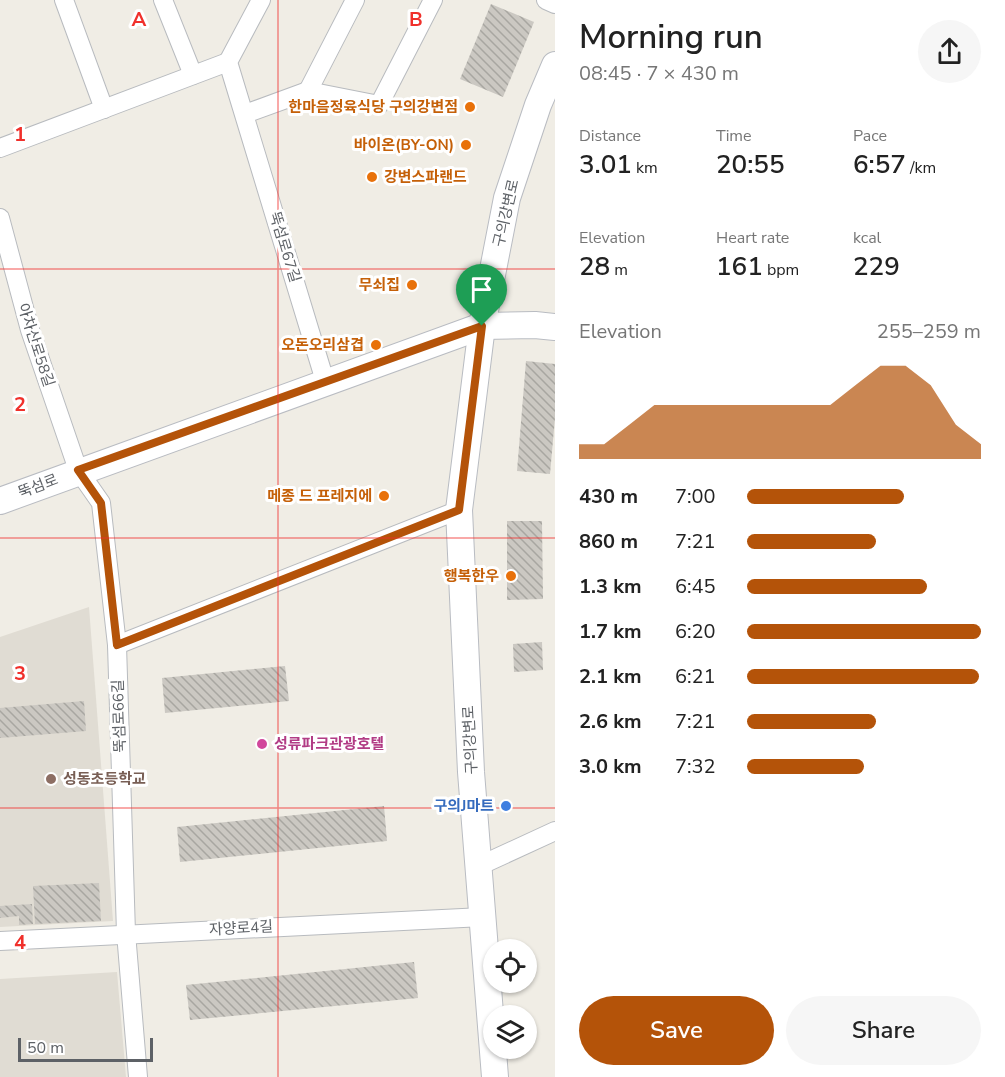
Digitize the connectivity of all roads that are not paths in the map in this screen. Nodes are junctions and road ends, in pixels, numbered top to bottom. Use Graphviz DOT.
graph roads {
  1 [pos="64,0"];
  2 [pos="163,0"];
  3 [pos="261,0"];
  4 [pos="354,0"];
  5 [pos="433,0"];
  6 [pos="546,0"];
  7 [pos="555,4"];
  8 [pos="228,63"];
  9 [pos="555,65"];
  10 [pos="193,75"];
  11 [pos="308,91"];
  12 [pos="104,109"];
  13 [pos="245,114"];
  14 [pos="0,148"];
  15 [pos="0,218"];
  16 [pos="482,326"];
  17 [pos="555,327"];
  18 [pos="325,381"];
  19 [pos="78,470"];
  20 [pos="0,501"];
  21 [pos="459,510"];
  22 [pos="117,645"];
  23 [pos="555,831"];
  24 [pos="479,866"];
  25 [pos="483,917"];
  26 [pos="126,933"];
  27 [pos="0,941"];
  28 [pos="138,1077"];
  29 [pos="495,1077"];
  1 -- 12 [label="street"];
  2 -- 10 [label="street"];
  3 -- 8 [label="street"];
  4 -- 11 [label="street"];
  5 -- 11 [label="street"];
  6 -- 7 [label="street"];
  8 -- 10 [label="street"];
  8 -- 13 [label="street, 뚝섬로67길"];
  9 -- 16 [label="street, 구의강변로"];
  10 -- 12 [label="street"];
  11 -- 13 [label="street"];
  12 -- 14 [label="street"];
  13 -- 18 [label="street, 뚝섬로67길"];
  15 -- 19 [label="street, 아차산로58길"];
  16 -- 17 [label="street, 뚝섬로"];
  16 -- 18 [label="street, 뚝섬로"];
  16 -- 21 [label="street, 구의강변로"];
  18 -- 19 [label="street, 뚝섬로"];
  19 -- 20 [label="street, 뚝섬로"];
  19 -- 22 [label="street, 뚝섬로66길"];
  21 -- 22 [label="street"];
  21 -- 24 [label="street, 구의강변로"];
  22 -- 26 [label="street, 뚝섬로66길"];
  23 -- 24 [label="street"];
  24 -- 25 [label="street, 구의강변로"];
  25 -- 26 [label="street, 자양로4길"];
  25 -- 29 [label="street, 구의강변로"];
  26 -- 27 [label="street, 자양로4길"];
  26 -- 28 [label="street, 뚝섬로66길"];
}
